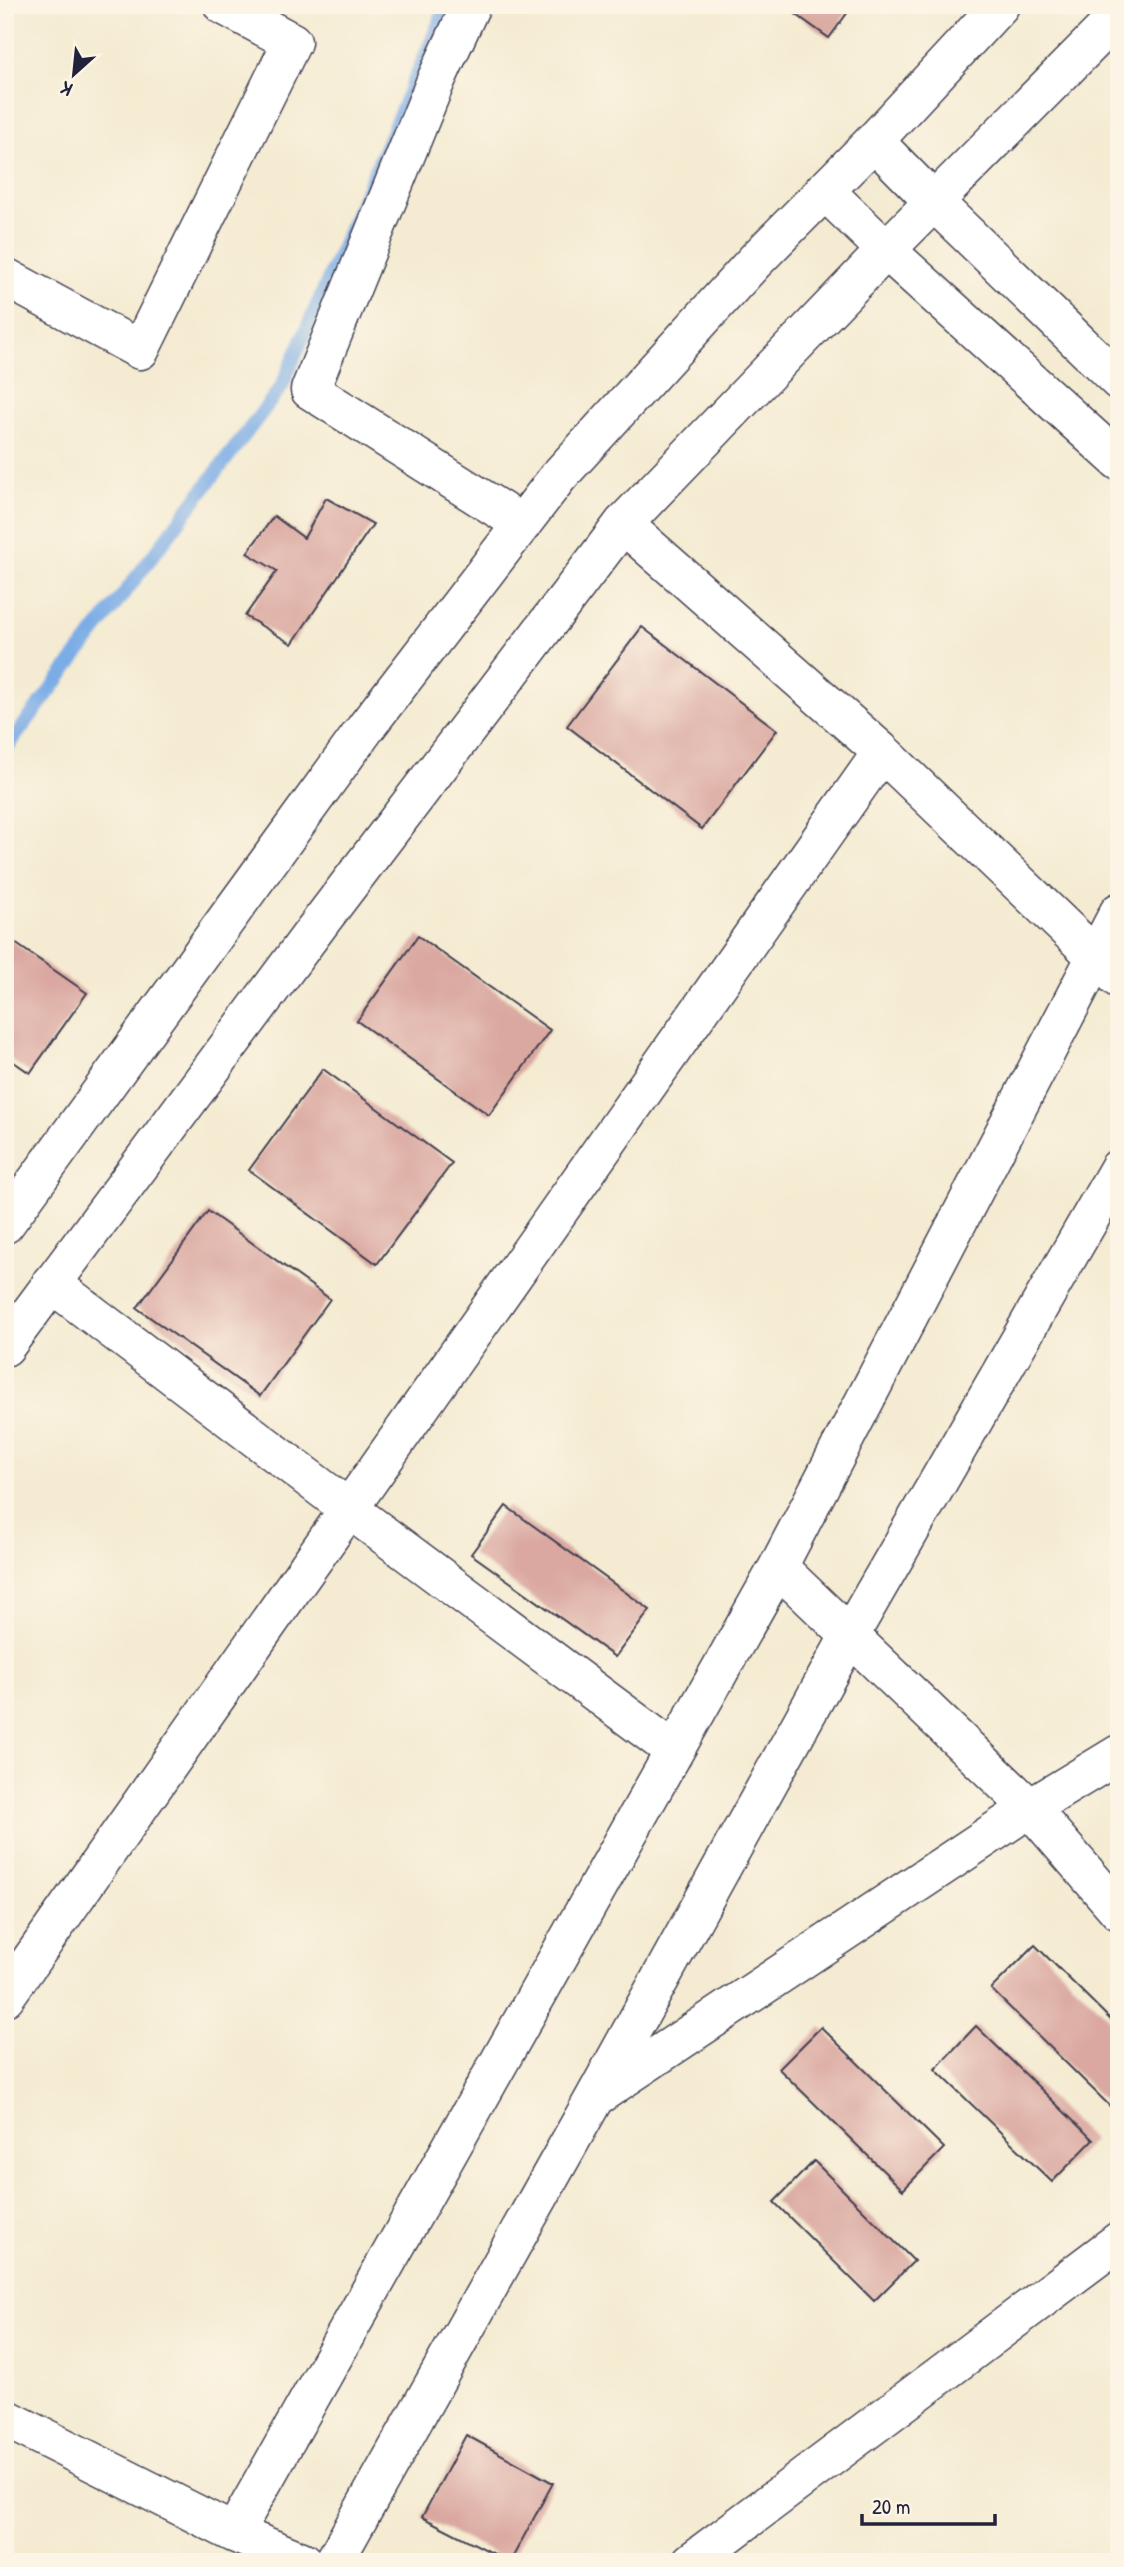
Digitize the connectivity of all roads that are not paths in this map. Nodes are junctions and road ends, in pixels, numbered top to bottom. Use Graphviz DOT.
graph roads {
  1 [pos="223,5"];
  2 [pos="471,5"];
  3 [pos="1000,5"];
  4 [pos="1119,15"];
  5 [pos="873,141"];
  6 [pos="824,190"];
  7 [pos="934,202"];
  8 [pos="886,250"];
  9 [pos="5,277"];
  10 [pos="1119,381"];
  11 [pos="1119,461"];
  12 [pos="522,524"];
  13 [pos="623,524"];
  14 [pos="882,752"];
  15 [pos="1119,912"];
  16 [pos="1106,968"];
  17 [pos="1119,1168"];
  18 [pos="5,1224"];
  19 [pos="51,1283"];
  20 [pos="5,1347"];
  21 [pos="349,1509"];
  22 [pos="778,1567"];
  23 [pos="850,1635"];
  24 [pos="673,1750"];
  25 [pos="1119,1754"];
  26 [pos="1030,1808"];
  27 [pos="1119,1911"];
  28 [pos="5,1997"];
  29 [pos="596,2097"];
  30 [pos="1119,2241"];
  31 [pos="5,2418"];
  32 [pos="234,2533"];
  33 [pos="304,2562"];
  34 [pos="334,2562"];
  35 [pos="691,2562"];
  1 -- 9 [label="street"];
  2 -- 12 [label="street"];
  3 -- 5 [label="street"];
  4 -- 7 [label="street"];
  5 -- 6 [label="street"];
  5 -- 7 [label="street"];
  6 -- 8 [label="street"];
  6 -- 12 [label="street"];
  7 -- 8 [label="street"];
  7 -- 10 [label="street"];
  8 -- 11 [label="street"];
  8 -- 13 [label="street"];
  12 -- 18 [label="street"];
  13 -- 14 [label="street"];
  13 -- 19 [label="street"];
  14 -- 16 [label="street"];
  14 -- 21 [label="street"];
  15 -- 16 [label="street"];
  16 -- 22 [label="street"];
  17 -- 23 [label="street"];
  19 -- 20 [label="street"];
  19 -- 21 [label="street"];
  21 -- 24 [label="street"];
  21 -- 28 [label="street"];
  22 -- 23 [label="street"];
  22 -- 24 [label="street"];
  23 -- 26 [label="street"];
  23 -- 29 [label="street"];
  24 -- 32 [label="street"];
  25 -- 26 [label="street"];
  26 -- 27 [label="street"];
  26 -- 29 [label="street"];
  29 -- 34 [label="street"];
  30 -- 35 [label="street"];
  31 -- 32 [label="street"];
  32 -- 33 [label="street"];
}
